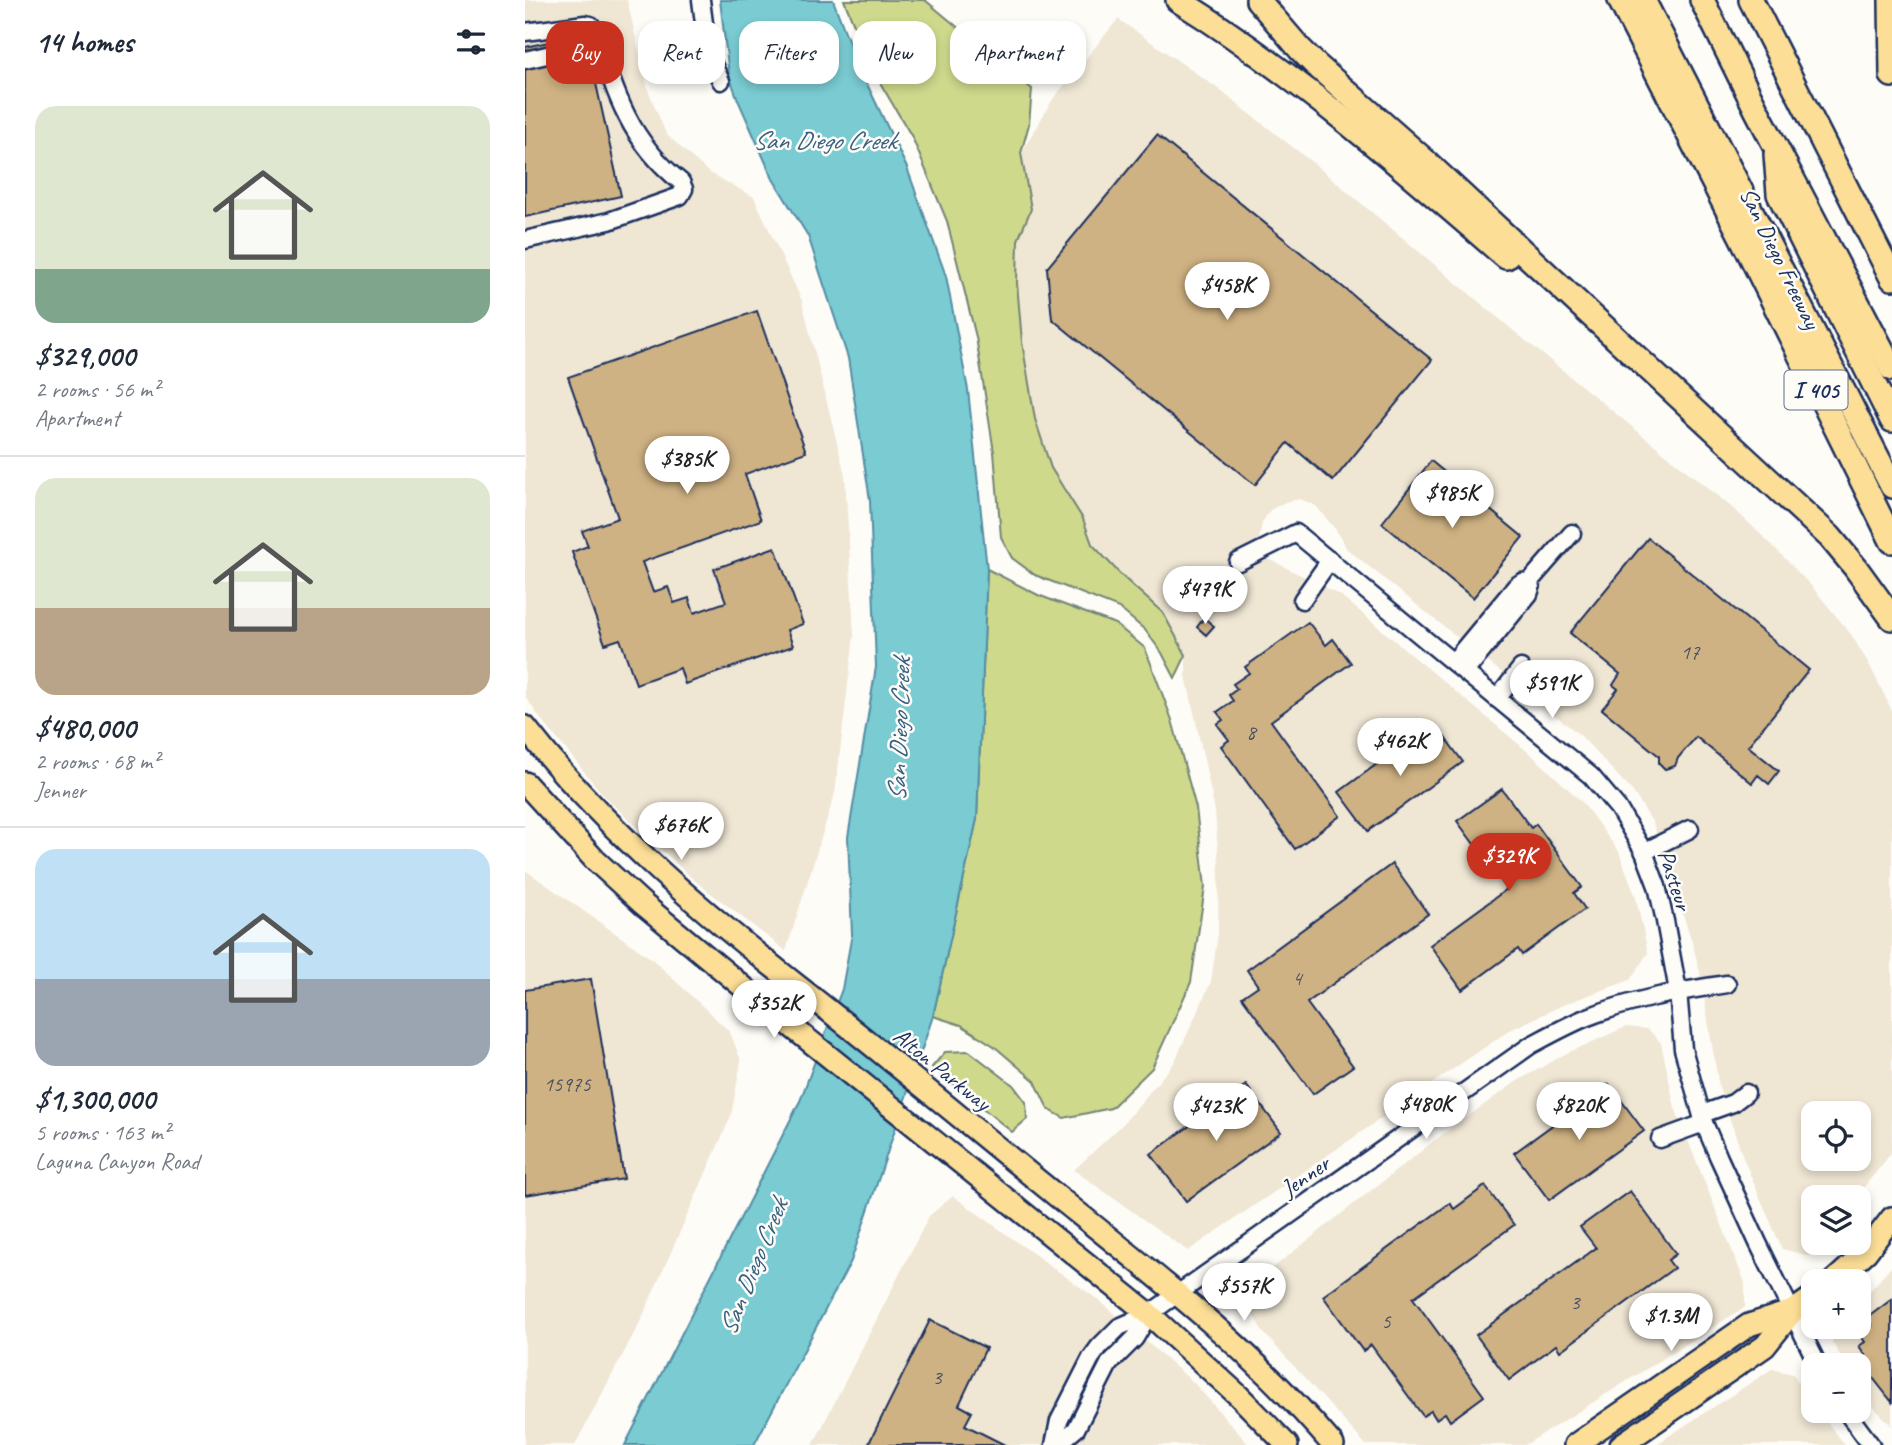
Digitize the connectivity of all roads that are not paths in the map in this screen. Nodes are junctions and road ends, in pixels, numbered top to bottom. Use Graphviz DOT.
graph roads {
  1 [pos="701,0"];
  2 [pos="1178,0"];
  3 [pos="1258,0"];
  4 [pos="1620,0"];
  5 [pos="1643,0"];
  6 [pos="1702,0"];
  7 [pos="1751,0"];
  8 [pos="1891,0"];
  9 [pos="704,21"];
  10 [pos="546,29"];
  11 [pos="525,32"];
  12 [pos="546,55"];
  13 [pos="525,60"];
  14 [pos="1892,75"];
  15 [pos="613,84"];
  16 [pos="1775,144"];
  17 [pos="525,240"];
  18 [pos="1892,278"];
  19 [pos="1892,369"];
  20 [pos="1892,420"];
  21 [pos="1892,486"];
  22 [pos="1572,533"];
  23 [pos="1830,537"];
  24 [pos="1892,541"];
  25 [pos="1330,560"];
  26 [pos="1238,562"];
  27 [pos="1302,600"];
  28 [pos="1892,618"];
  29 [pos="1459,667"];
  30 [pos="1521,668"];
  31 [pos="1497,699"];
  32 [pos="525,727"];
  33 [pos="525,783"];
  34 [pos="1690,830"];
  35 [pos="1644,852"];
  36 [pos="785,976"];
  37 [pos="1727,984"];
  38 [pos="1678,991"];
  39 [pos="771,1010"];
  40 [pos="1746,1093"];
  41 [pos="1703,1119"];
  42 [pos="1660,1139"];
  43 [pos="1892,1218"];
  44 [pos="1847,1269"];
  45 [pos="1177,1294"];
  46 [pos="1801,1305"];
  47 [pos="1793,1311"];
  48 [pos="1149,1314"];
  49 [pos="1812,1353"];
  50 [pos="1855,1423"];
  51 [pos="1056,1445"];
  52 [pos="1287,1445"];
  53 [pos="1333,1445"];
  54 [pos="1574,1445"];
  55 [pos="1621,1445"];
  56 [pos="1871,1445"];
  1 -- 9 [label="street"];
  2 -- 23 [label="highway"];
  3 -- 23 [label="highway"];
  4 -- 24 [label="highway, San Diego Freeway / I 405"];
  5 -- 21 [label="highway"];
  6 -- 16 [label="highway, San Diego Freeway"];
  7 -- 18 [label="highway"];
  8 -- 14 [label="highway"];
  10 -- 11 [label="street"];
  12 -- 13 [label="street"];
  15 -- 17 [label="street"];
  16 -- 19 [label="highway, San Diego Freeway"];
  16 -- 20 [label="highway, San Diego Freeway"];
  22 -- 29 [label="street"];
  23 -- 28 [label="highway"];
  25 -- 26 [label="street, Pasteur"];
  25 -- 27 [label="street"];
  25 -- 29 [label="street, Pasteur"];
  29 -- 31 [label="street, Pasteur"];
  30 -- 31 [label="street"];
  31 -- 35 [label="street, Pasteur"];
  32 -- 36 [label="main road, Alton Parkway"];
  33 -- 39 [label="main road"];
  34 -- 35 [label="street"];
  35 -- 38 [label="street, Pasteur"];
  36 -- 39 [label="street"];
  36 -- 45 [label="main road, Alton Parkway"];
  37 -- 38 [label="street, Jenner"];
  38 -- 41 [label="street, Pasteur"];
  38 -- 45 [label="street, Jenner"];
  39 -- 48 [label="main road"];
  40 -- 41 [label="street"];
  41 -- 42 [label="street"];
  41 -- 47 [label="street, Pasteur"];
  43 -- 44 [label="main road"];
  45 -- 48 [label="street, Jenner"];
  45 -- 53 [label="main road, Alton Parkway"];
  46 -- 47 [label="main road"];
  47 -- 49 [label="street, Pasteur"];
  47 -- 54 [label="main road"];
  47 -- 55 [label="main road"];
  48 -- 51 [label="street, Jenner"];
  48 -- 52 [label="main road"];
  50 -- 56 [label="street"];
}
